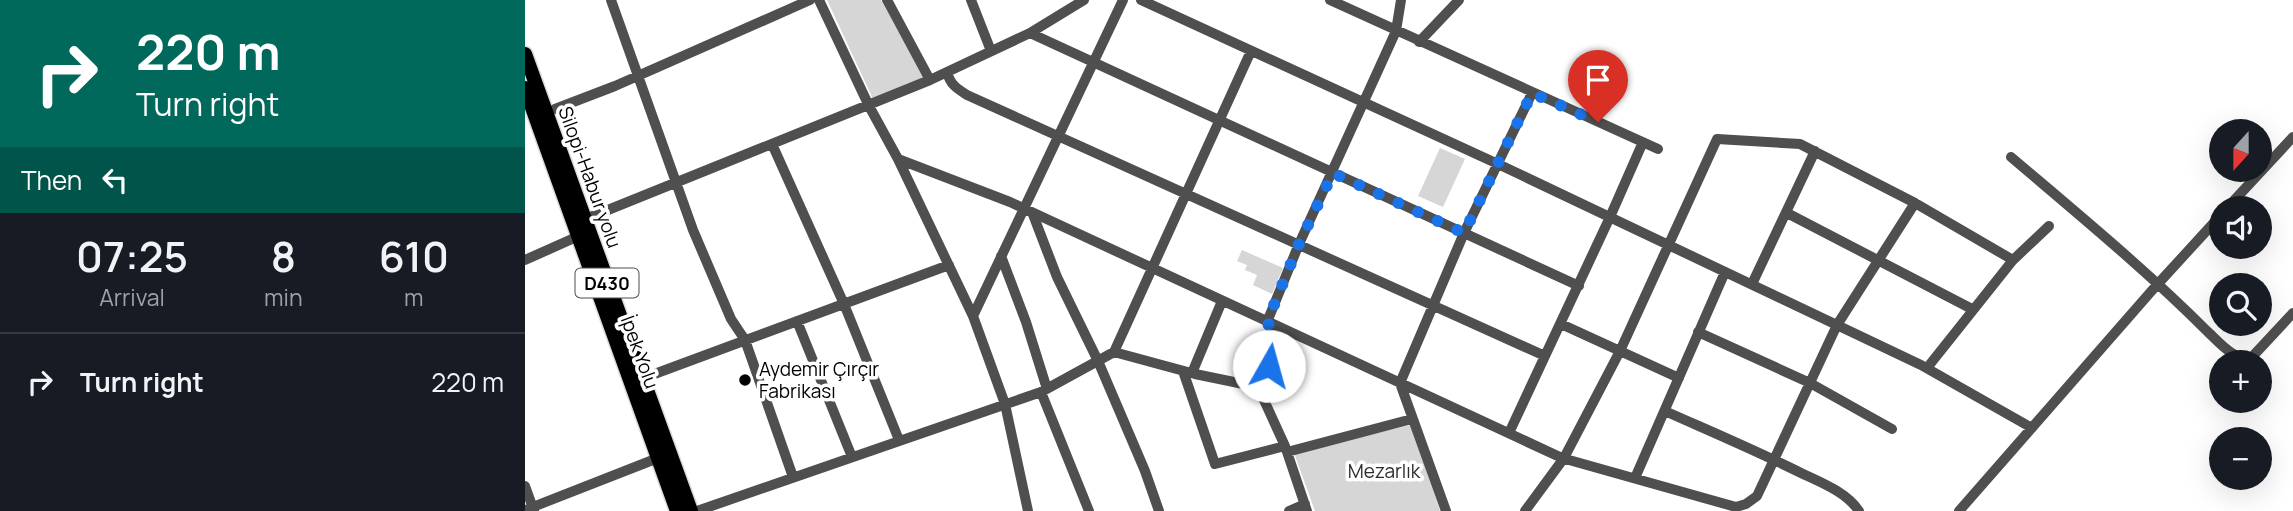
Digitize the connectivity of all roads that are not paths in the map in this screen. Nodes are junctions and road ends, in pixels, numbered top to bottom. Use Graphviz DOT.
graph roads {
  1 [pos="611,0"];
  2 [pos="810,0"];
  3 [pos="819,0"];
  4 [pos="887,0"];
  5 [pos="971,0"];
  6 [pos="1123,0"];
  7 [pos="1141,0"];
  8 [pos="1330,0"];
  9 [pos="1401,0"];
  10 [pos="1459,0"];
  11 [pos="1081,1"];
  12 [pos="1396,31"];
  13 [pos="1030,33"];
  14 [pos="1419,42"];
  15 [pos="991,51"];
  16 [pos="1251,51"];
  17 [pos="525,54"];
  18 [pos="1094,63"];
  19 [pos="947,72"];
  20 [pos="639,75"];
  21 [pos="930,80"];
  22 [pos="525,88"];
  23 [pos="1532,93"];
  24 [pos="1362,103"];
  25 [pos="869,106"];
  26 [pos="555,109"];
  27 [pos="1220,121"];
  28 [pos="1057,137"];
  29 [pos="2293,137"];
  30 [pos="1643,142"];
  31 [pos="772,144"];
  32 [pos="1658,149"];
  33 [pos="1815,151"];
  34 [pos="2011,157"];
  35 [pos="898,159"];
  36 [pos="1498,164"];
  37 [pos="1333,173"];
  38 [pos="677,183"];
  39 [pos="1186,193"];
  40 [pos="2238,196"];
  41 [pos="1915,203"];
  42 [pos="1028,211"];
  43 [pos="1787,213"];
  44 [pos="593,216"];
  45 [pos="1610,217"];
  46 [pos="2049,226"];
  47 [pos="2209,228"];
  48 [pos="1464,233"];
  49 [pos="572,239"];
  50 [pos="1299,244"];
  51 [pos="1669,245"];
  52 [pos="1001,256"];
  53 [pos="1878,259"];
  54 [pos="525,260"];
  55 [pos="2013,260"];
  56 [pos="949,265"];
  57 [pos="1152,268"];
  58 [pos="1725,272"];
  59 [pos="2159,283"];
  60 [pos="1752,284"];
  61 [pos="1579,286"];
  62 [pos="1222,301"];
  63 [pos="844,304"];
  64 [pos="1432,305"];
  65 [pos="1972,309"];
  66 [pos="2293,313"];
  67 [pos="973,316"];
  68 [pos="797,321"];
  69 [pos="1267,322"];
  70 [pos="1561,324"];
  71 [pos="1837,325"];
  72 [pos="1698,332"];
  73 [pos="745,340"];
  74 [pos="1620,351"];
  75 [pos="1114,352"];
  76 [pos="1545,356"];
  77 [pos="1098,361"];
  78 [pos="1927,368"];
  79 [pos="1188,372"];
  80 [pos="649,376"];
  81 [pos="1679,378"];
  82 [pos="1399,383"];
  83 [pos="1810,383"];
  84 [pos="1258,387"];
  85 [pos="1044,390"];
  86 [pos="1005,404"];
  87 [pos="1667,412"];
  88 [pos="1412,419"];
  89 [pos="2032,428"];
  90 [pos="1892,429"];
  91 [pos="1509,433"];
  92 [pos="899,440"];
  93 [pos="1286,449"];
  94 [pos="852,457"];
  95 [pos="658,458"];
  96 [pos="1565,458"];
  97 [pos="1775,460"];
  98 [pos="793,477"];
  99 [pos="1635,478"];
  100 [pos="525,486"];
  101 [pos="1306,508"];
  102 [pos="531,509"];
  103 [pos="677,511"];
  104 [pos="691,511"];
  105 [pos="697,511"];
  106 [pos="1028,511"];
  107 [pos="1089,511"];
  108 [pos="1159,511"];
  109 [pos="1289,511"];
  110 [pos="1446,511"];
  111 [pos="1525,511"];
  112 [pos="1859,511"];
  113 [pos="1959,511"];
  1 -- 20 [label="street"];
  2 -- 20 [label="street"];
  3 -- 25 [label="street"];
  4 -- 21 [label="street"];
  5 -- 15 [label="street"];
  6 -- 18 [label="street"];
  7 -- 16 [label="street"];
  8 -- 12 [label="street"];
  9 -- 12 [label="street"];
  10 -- 14 [label="street"];
  11 -- 13 [label="street"];
  12 -- 14 [label="street"];
  12 -- 24 [label="street"];
  13 -- 15 [label="street"];
  13 -- 18 [label="street"];
  14 -- 23 [label="street"];
  15 -- 19 [label="street"];
  16 -- 24 [label="street"];
  16 -- 27 [label="street"];
  17 -- 104 [label="highway, Silopi-Habur yolu / D430"];
  18 -- 27 [label="street"];
  18 -- 28 [label="street"];
  19 -- 21 [label="street"];
  19 -- 28 [label="street"];
  20 -- 26 [label="street"];
  20 -- 38 [label="street"];
  21 -- 25 [label="street"];
  22 -- 95 [label="highway, İpek Yolu / D430"];
  23 -- 30 [label="street"];
  23 -- 36 [label="street"];
  24 -- 36 [label="street"];
  24 -- 37 [label="street"];
  25 -- 31 [label="street"];
  25 -- 35 [label="street"];
  27 -- 37 [label="street"];
  27 -- 39 [label="street"];
  28 -- 39 [label="street"];
  28 -- 42 [label="street"];
  29 -- 40 [label="street"];
  30 -- 32 [label="street"];
  30 -- 45 [label="street"];
  31 -- 38 [label="street"];
  31 -- 63 [label="street"];
  33 -- 41 [label="street"];
  33 -- 43 [label="street"];
  33 -- 51 [label="street"];
  34 -- 59 [label="street"];
  35 -- 42 [label="street"];
  35 -- 56 [label="street"];
  36 -- 45 [label="street"];
  36 -- 48 [label="street"];
  37 -- 48 [label="street"];
  37 -- 50 [label="street"];
  38 -- 44 [label="street"];
  38 -- 73 [label="street"];
  39 -- 50 [label="street"];
  39 -- 57 [label="street"];
  41 -- 53 [label="street"];
  41 -- 55 [label="street"];
  42 -- 52 [label="street"];
  42 -- 57 [label="street"];
  42 -- 77 [label="street"];
  43 -- 53 [label="street"];
  43 -- 60 [label="street"];
  45 -- 51 [label="street"];
  45 -- 61 [label="street"];
  46 -- 55 [label="street"];
  47 -- 59 [label="street"];
  48 -- 61 [label="street"];
  48 -- 64 [label="street"];
  49 -- 54 [label="street"];
  50 -- 64 [label="street"];
  50 -- 69 [label="street"];
  51 -- 58 [label="street"];
  51 -- 74 [label="street"];
  52 -- 67 [label="street"];
  52 -- 85 [label="street"];
  53 -- 65 [label="street"];
  53 -- 71 [label="street"];
  55 -- 65 [label="street"];
  56 -- 63 [label="street"];
  56 -- 67 [label="street"];
  57 -- 62 [label="street"];
  57 -- 75 [label="street"];
  58 -- 60 [label="street"];
  58 -- 72 [label="street"];
  59 -- 66 [label="street"];
  59 -- 89 [label="street"];
  60 -- 71 [label="street"];
  61 -- 70 [label="street"];
  62 -- 69 [label="street"];
  62 -- 79 [label="street"];
  63 -- 68 [label="street"];
  63 -- 92 [label="street"];
  64 -- 76 [label="street"];
  64 -- 82 [label="street"];
  65 -- 78 [label="street"];
  67 -- 86 [label="street"];
  68 -- 73 [label="street"];
  68 -- 94 [label="street"];
  69 -- 82 [label="street"];
  69 -- 84 [label="street"];
  70 -- 74 [label="street"];
  70 -- 76 [label="street"];
  71 -- 78 [label="street"];
  71 -- 83 [label="street"];
  72 -- 81 [label="street"];
  72 -- 83 [label="street"];
  73 -- 80 [label="street"];
  73 -- 98 [label="street"];
  74 -- 81 [label="street"];
  74 -- 96 [label="street"];
  75 -- 77 [label="street"];
  75 -- 79 [label="street"];
  76 -- 91 [label="street"];
  77 -- 85 [label="street"];
  77 -- 108 [label="street"];
  78 -- 89 [label="street"];
  79 -- 84 [label="street"];
  79 -- 93 [label="street"];
  81 -- 99 [label="street"];
  82 -- 88 [label="street"];
  82 -- 91 [label="street"];
  83 -- 90 [label="street"];
  83 -- 97 [label="street"];
  84 -- 93 [label="street"];
  85 -- 86 [label="street"];
  85 -- 107 [label="street"];
  86 -- 92 [label="street"];
  86 -- 106 [label="street"];
  87 -- 97 [label="street"];
  88 -- 93 [label="street"];
  88 -- 110 [label="street"];
  89 -- 113 [label="street"];
  91 -- 96 [label="street"];
  92 -- 94 [label="street"];
  93 -- 101 [label="street"];
  94 -- 98 [label="street"];
  95 -- 102 [label="street"];
  95 -- 103 [label="highway, İpek Yolu / D430"];
  96 -- 99 [label="street"];
  96 -- 111 [label="street"];
  97 -- 99 [label="street"];
  97 -- 112 [label="street"];
  98 -- 105 [label="street"];
  100 -- 102 [label="street"];
  101 -- 109 [label="street"];
}
